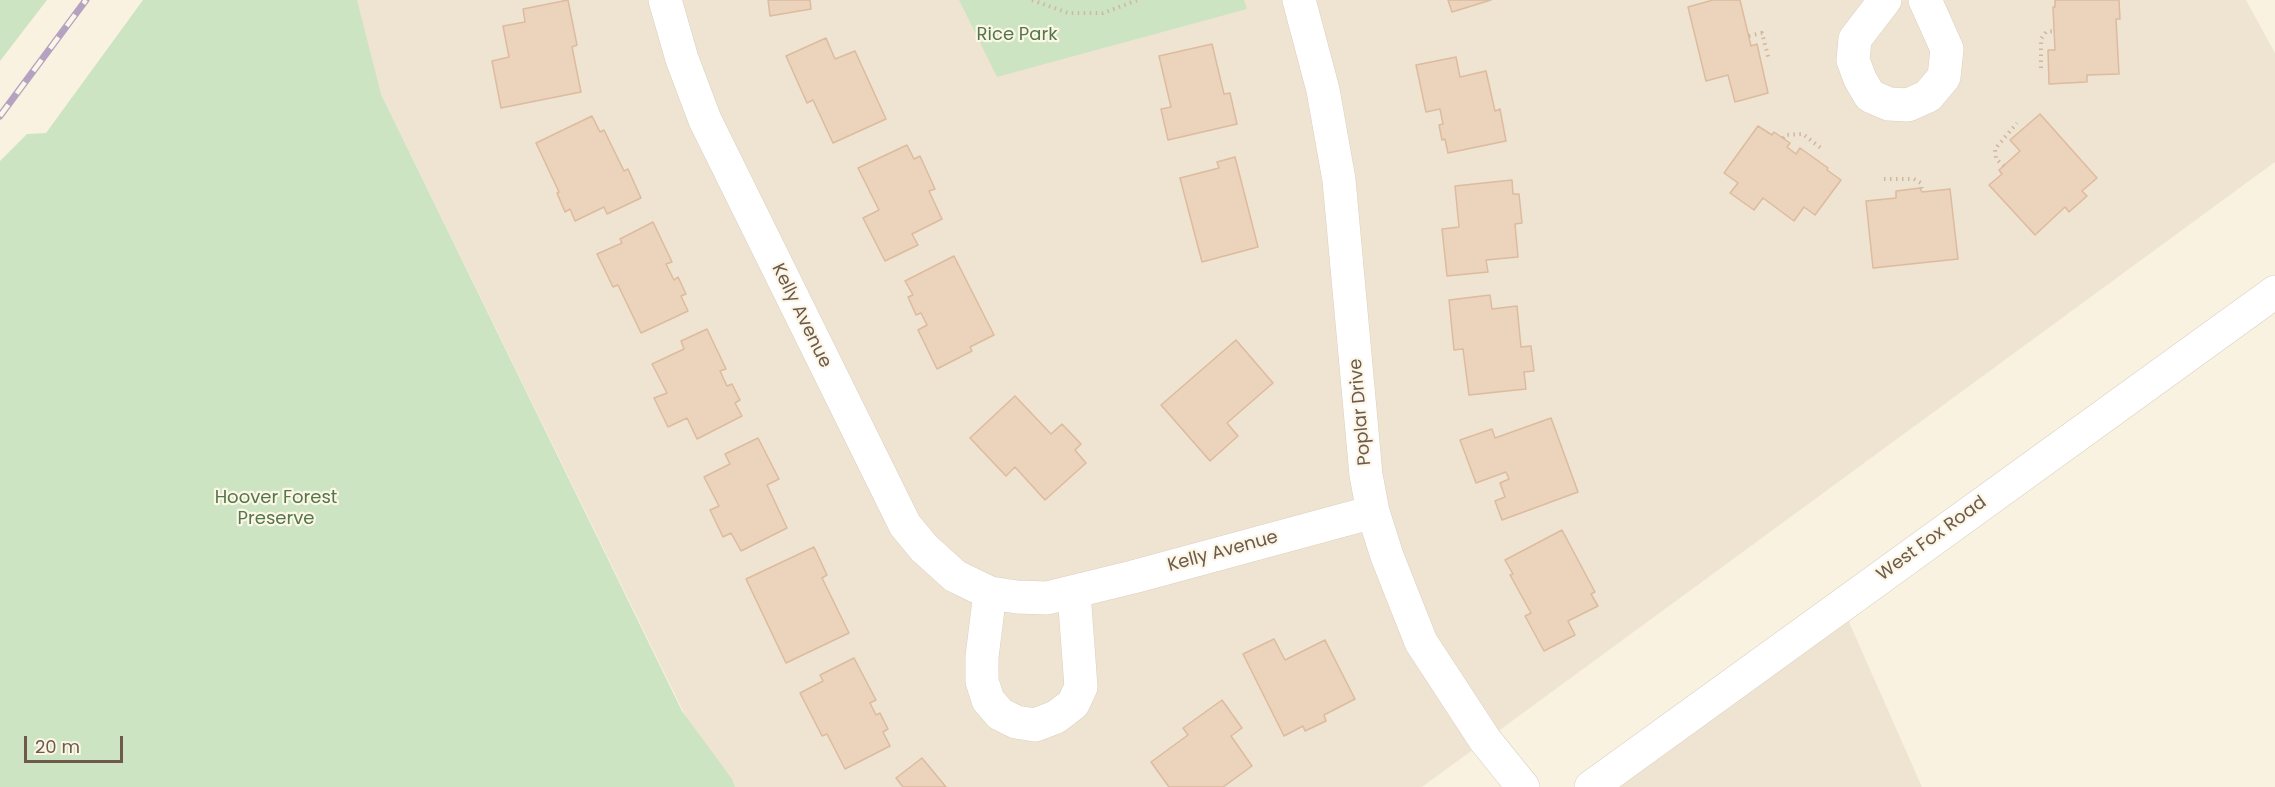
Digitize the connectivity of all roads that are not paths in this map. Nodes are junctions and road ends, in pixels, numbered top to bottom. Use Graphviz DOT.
graph roads {
  1 [pos="665,0"];
  2 [pos="1299,0"];
  3 [pos="1885,0"];
  4 [pos="1925,0"];
  5 [pos="2275,292"];
  6 [pos="1373,512"];
  7 [pos="1074,592"];
  8 [pos="990,593"];
  9 [pos="1523,787"];
  10 [pos="1591,787"];
  1 -- 8 [label="street, Kelly Avenue"];
  2 -- 6 [label="street, Poplar Drive"];
  3 -- 4 [label="street"];
  5 -- 10 [label="street, West Fox Road"];
  6 -- 7 [label="street, Kelly Avenue"];
  6 -- 9 [label="street, Poplar Drive"];
  7 -- 8 [label="street, Kelly Avenue"];
  7 -- 8 [label="street"];
}
